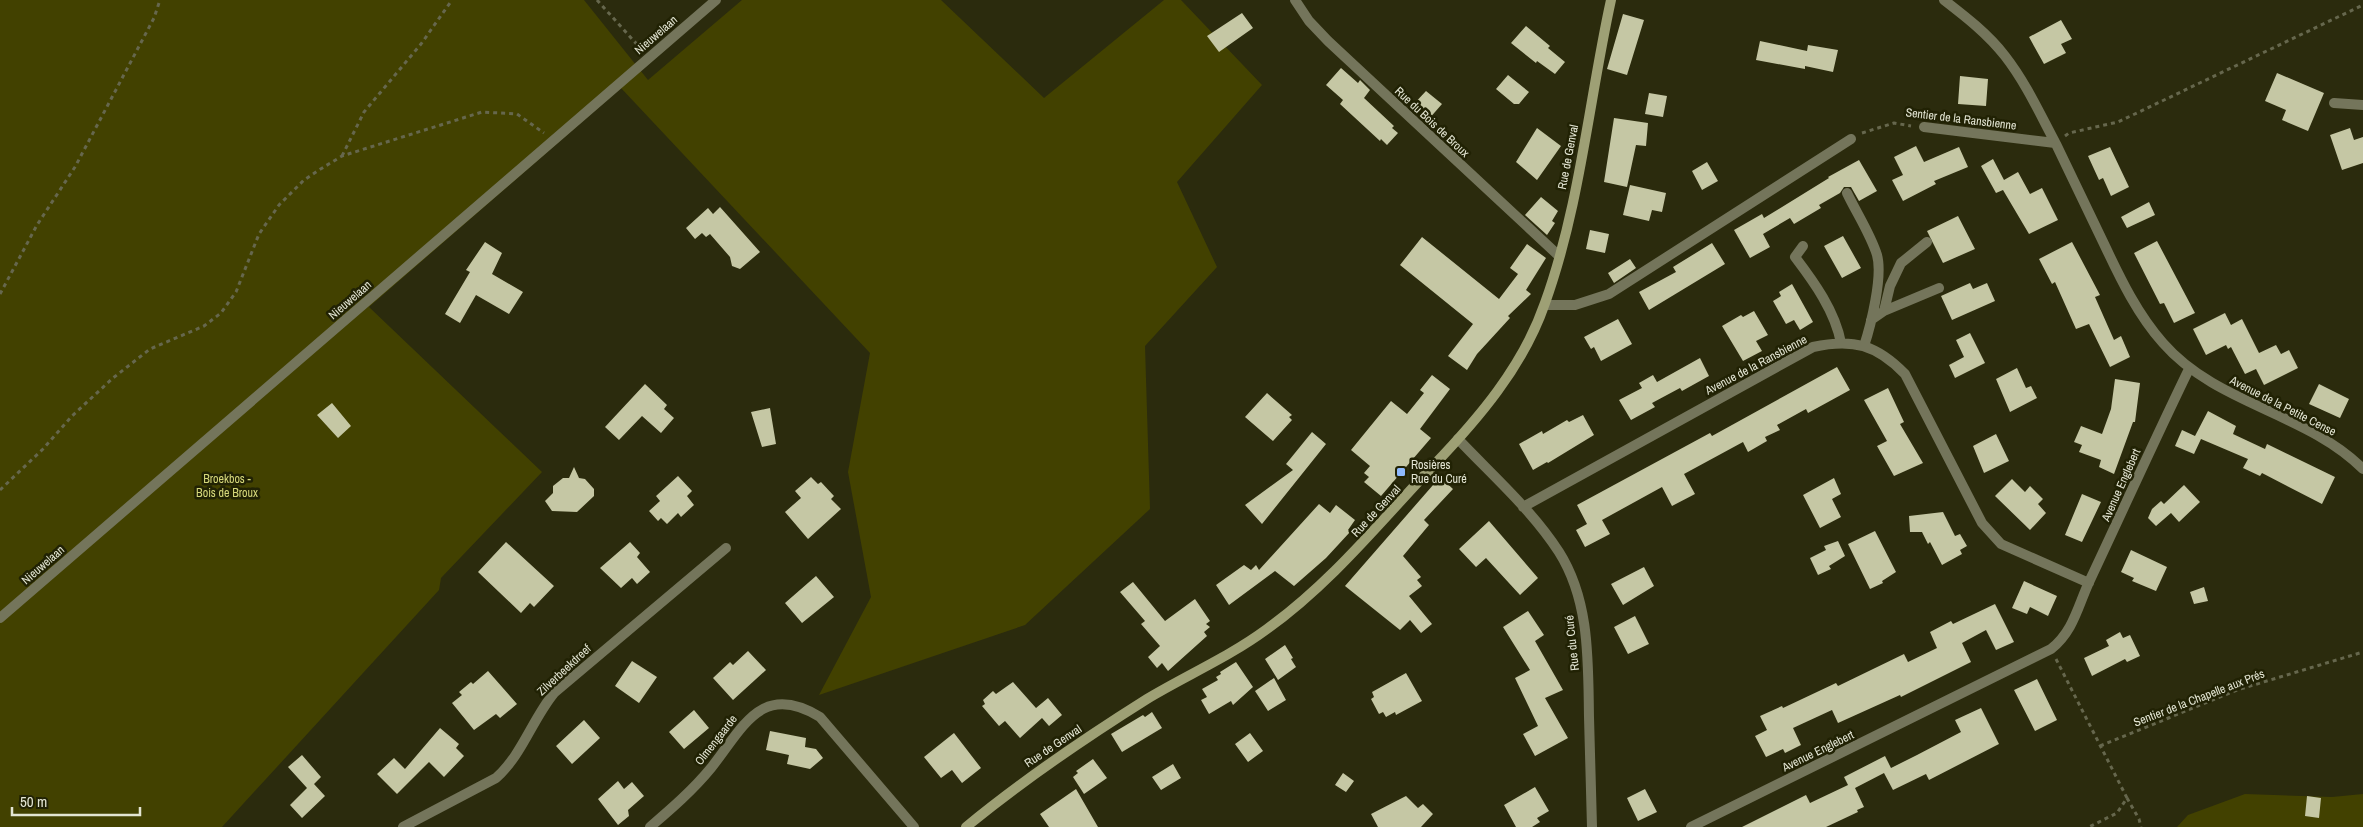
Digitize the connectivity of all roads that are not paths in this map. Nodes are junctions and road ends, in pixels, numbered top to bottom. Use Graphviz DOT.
graph roads {
  1 [pos="716,0"];
  2 [pos="1295,0"];
  3 [pos="1611,0"];
  4 [pos="1944,0"];
  5 [pos="2334,103"];
  6 [pos="2363,105"];
  7 [pos="1924,128"];
  8 [pos="1851,139"];
  9 [pos="2055,143"];
  10 [pos="1847,193"];
  11 [pos="1926,242"];
  12 [pos="1803,246"];
  13 [pos="1559,256"];
  14 [pos="1939,288"];
  15 [pos="1545,305"];
  16 [pos="1884,311"];
  17 [pos="1871,320"];
  18 [pos="1841,343"];
  19 [pos="1864,346"];
  20 [pos="2189,369"];
  21 [pos="1458,439"];
  22 [pos="2363,468"];
  23 [pos="1523,508"];
  24 [pos="726,548"];
  25 [pos="2089,583"];
  26 [pos="0,618"];
  27 [pos="403,827"];
  28 [pos="650,827"];
  29 [pos="914,827"];
  30 [pos="966,827"];
  31 [pos="1592,827"];
  32 [pos="1691,827"];
  1 -- 26 [label="street, Nieuwelaan"];
  2 -- 13 [label="street, Rue du Bois de Broux"];
  3 -- 13 [label="street, Rue de Genval"];
  4 -- 9 [label="street"];
  5 -- 6 [label="street"];
  7 -- 9 [label="street, Sentier de la Ransbienne"];
  8 -- 15 [label="street"];
  9 -- 20 [label="street"];
  10 -- 17 [label="street"];
  11 -- 16 [label="street"];
  12 -- 18 [label="street"];
  13 -- 15 [label="street, Rue de Genval"];
  14 -- 16 [label="street"];
  15 -- 21 [label="street, Rue de Genval"];
  16 -- 17 [label="street"];
  17 -- 19 [label="street"];
  18 -- 19 [label="street, Avenue de la Ransbienne"];
  18 -- 23 [label="street, Avenue de la Ransbienne"];
  19 -- 25 [label="street, Avenue de la Ransbienne"];
  20 -- 22 [label="street, Avenue de la Petite Cense"];
  20 -- 25 [label="street, Avenue Englebert"];
  21 -- 23 [label="street, Rue du Curé"];
  21 -- 30 [label="street, Rue de Genval"];
  23 -- 31 [label="street, Rue du Curé"];
  24 -- 27 [label="street, Zilverbeekdreef"];
  25 -- 32 [label="street, Avenue Englebert"];
  28 -- 29 [label="street, Olmengaarde"];
}
